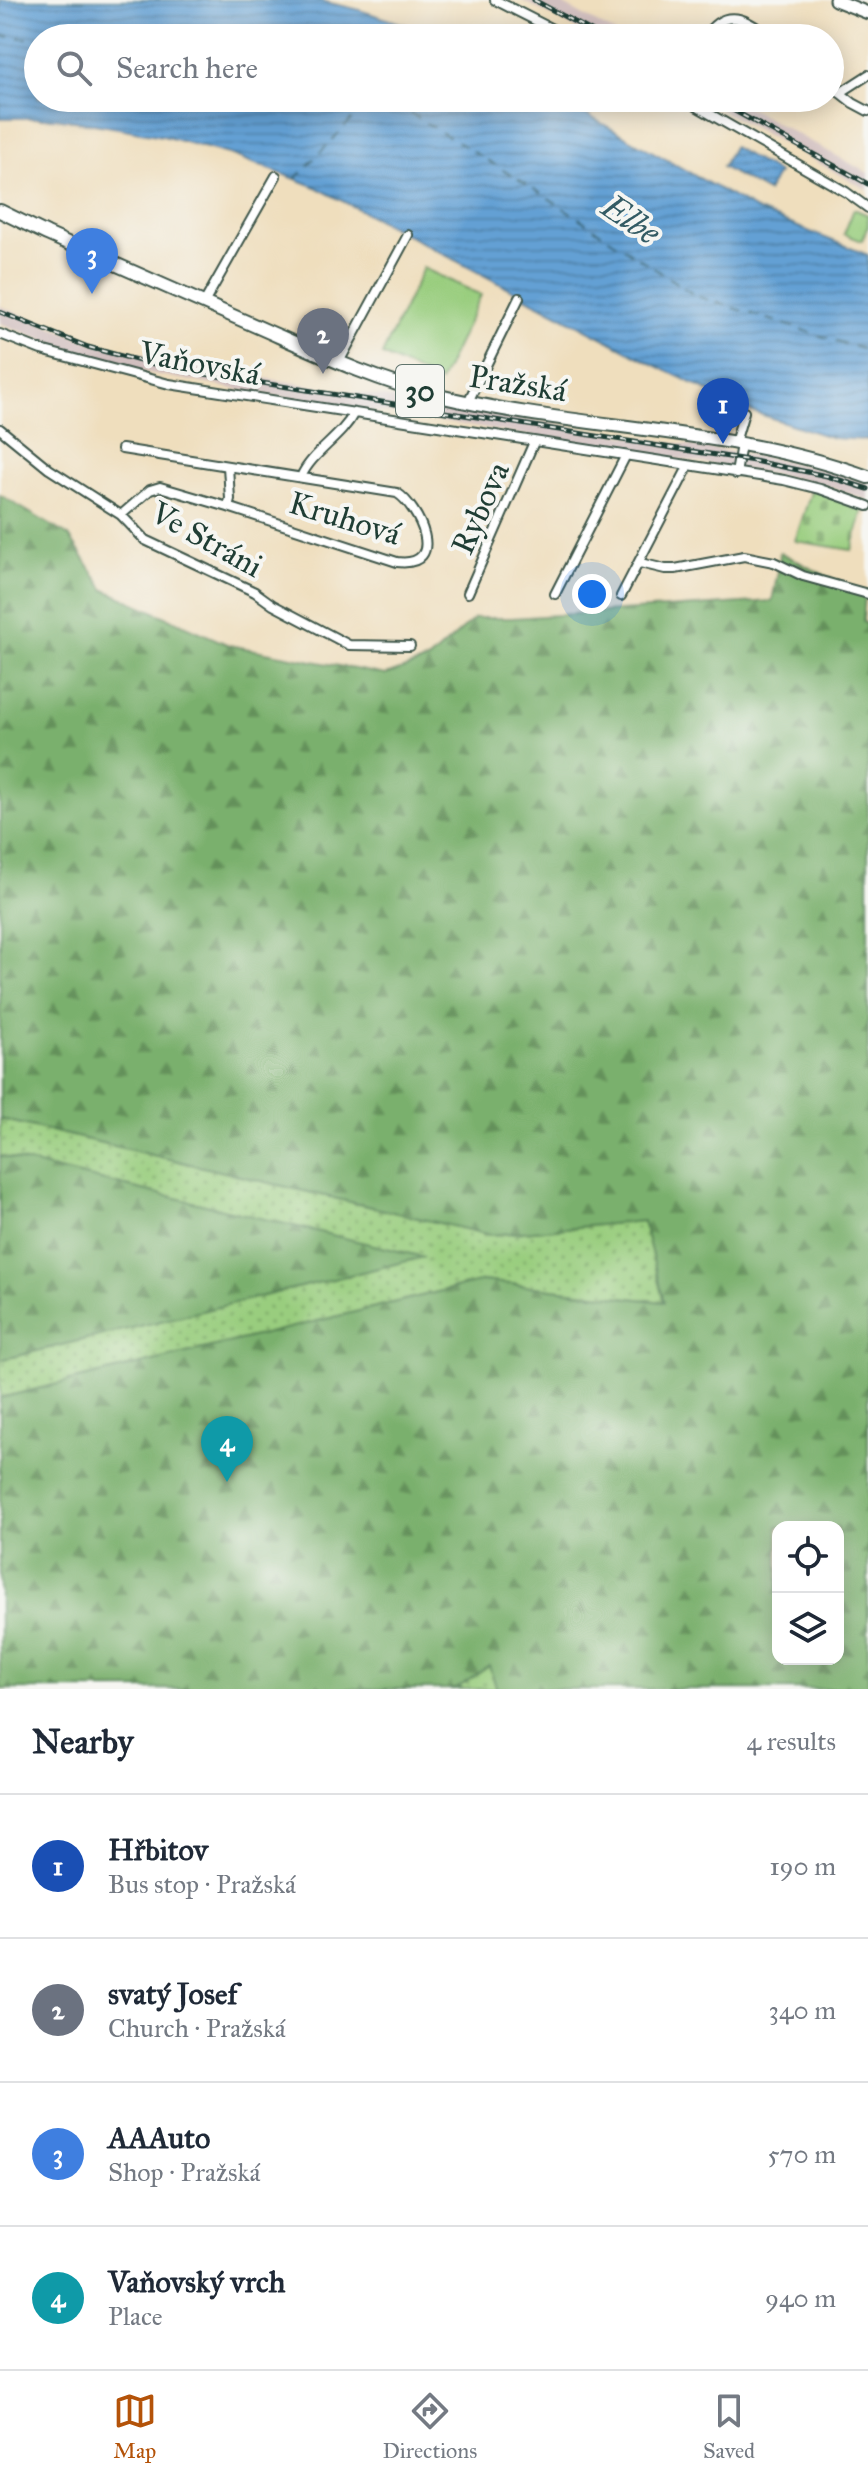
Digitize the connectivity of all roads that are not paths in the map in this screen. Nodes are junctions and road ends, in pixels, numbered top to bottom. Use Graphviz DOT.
graph roads {
  1 [pos="495,0"];
  2 [pos="835,0"];
  3 [pos="868,13"];
  4 [pos="542,24"];
  5 [pos="716,24"];
  6 [pos="753,24"];
  7 [pos="868,75"];
  8 [pos="844,90"];
  9 [pos="844,96"];
  10 [pos="868,111"];
  11 [pos="706,112"];
  12 [pos="276,176"];
  13 [pos="868,208"];
  14 [pos="0,211"];
  15 [pos="408,235"];
  16 [pos="519,298"];
  17 [pos="204,303"];
  18 [pos="0,334"];
  19 [pos="339,362"];
  20 [pos="468,402"];
  21 [pos="744,412"];
  22 [pos="354,413"];
  23 [pos="0,429"];
  24 [pos="534,442"];
  25 [pos="738,444"];
  26 [pos="122,449"];
  27 [pos="625,457"];
  28 [pos="228,466"];
  29 [pos="688,467"];
  30 [pos="736,474"];
  31 [pos="301,477"];
  32 [pos="868,477"];
  33 [pos="868,506"];
  34 [pos="228,507"];
  35 [pos="121,515"];
  36 [pos="640,563"];
  37 [pos="468,593"];
  38 [pos="555,594"];
  39 [pos="868,594"];
  40 [pos="621,596"];
  41 [pos="410,646"];
  1 -- 4 [label="street"];
  2 -- 3 [label="main road"];
  5 -- 6 [label="street"];
  7 -- 8 [label="street"];
  9 -- 10 [label="street"];
  11 -- 13 [label="street"];
  12 -- 17 [label="street"];
  14 -- 17 [label="main road, Pražská / 30"];
  15 -- 19 [label="street"];
  16 -- 20 [label="street"];
  17 -- 19 [label="main road, Pražská / 30"];
  18 -- 22 [label="street, Vaňovská"];
  19 -- 20 [label="main road, Pražská / 30"];
  20 -- 25 [label="main road, Pražská / 30"];
  21 -- 25 [label="street"];
  22 -- 24 [label="street, Vaňovská"];
  22 -- 31 [label="street, Kruhová"];
  23 -- 35 [label="street, Ve Stráni"];
  24 -- 27 [label="street, Vaňovská"];
  24 -- 37 [label="street, Rybova"];
  25 -- 30 [label="street"];
  25 -- 32 [label="main road, Pražská / 30"];
  26 -- 28 [label="street, Kruhová"];
  27 -- 29 [label="street, Vaňovská"];
  27 -- 38 [label="street"];
  28 -- 31 [label="street, Kruhová"];
  28 -- 34 [label="street"];
  29 -- 30 [label="street, Vaňovská"];
  29 -- 36 [label="street"];
  30 -- 33 [label="street, Vaňovská"];
  31 -- 34 [label="street, Kruhová"];
  34 -- 35 [label="street, Kruhová"];
  35 -- 41 [label="street, Ve Stráni"];
  36 -- 39 [label="street"];
  36 -- 40 [label="street"];
}
